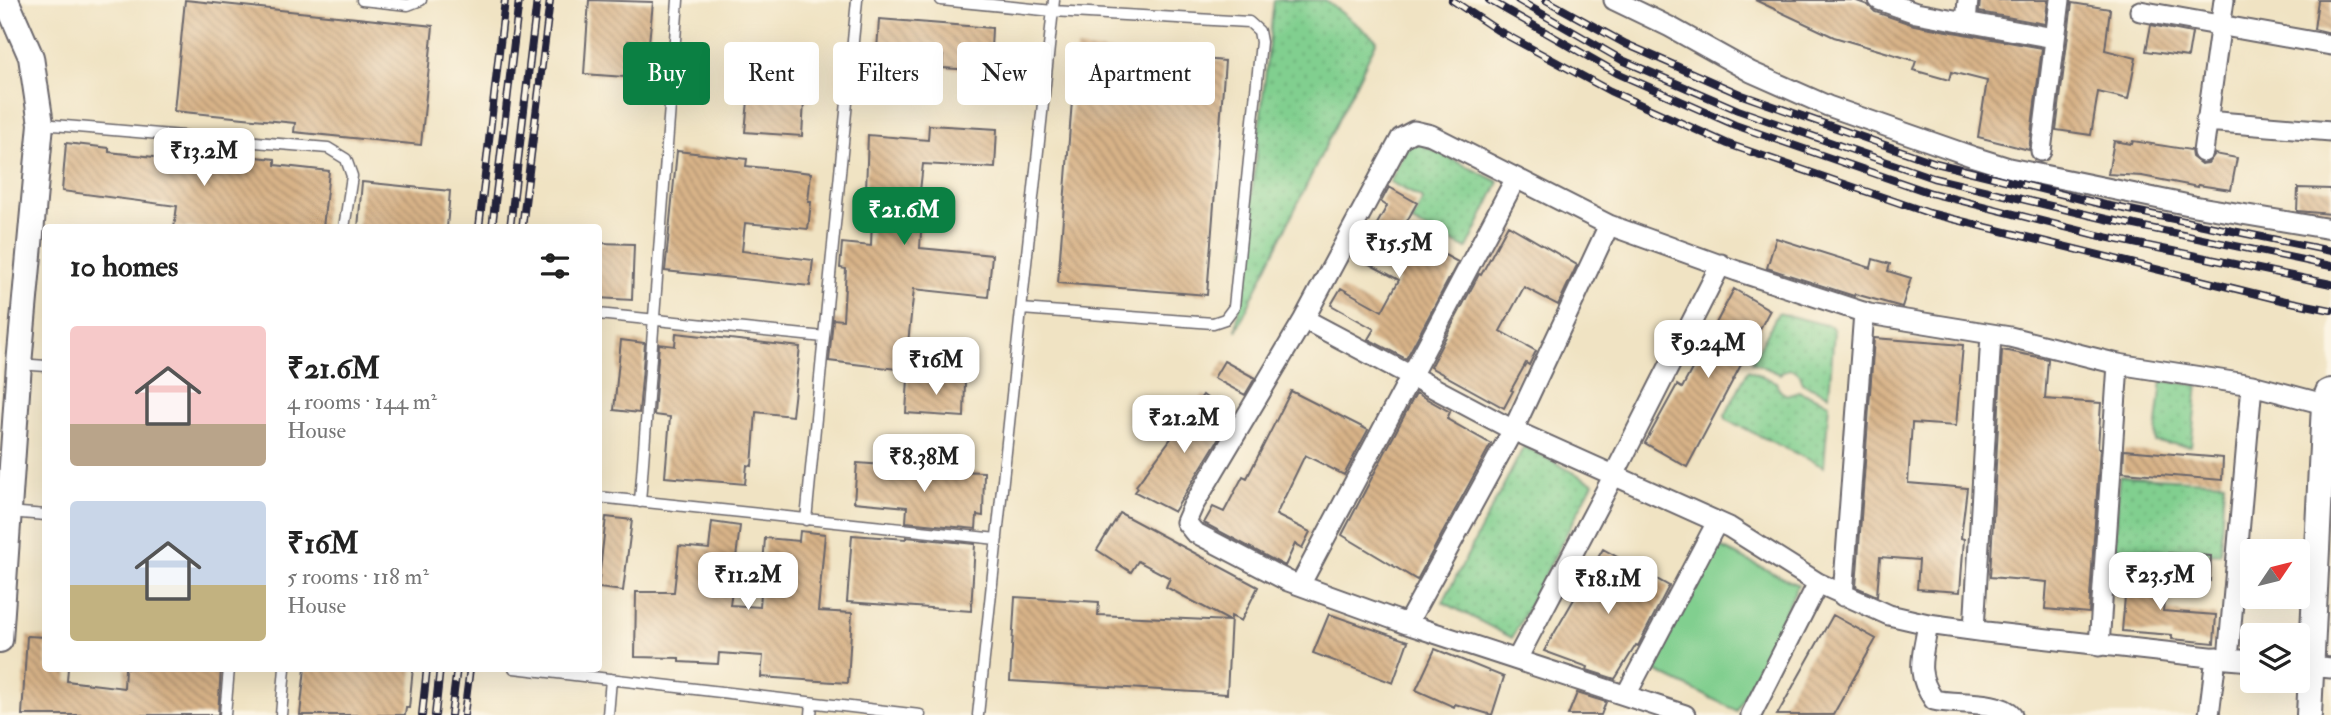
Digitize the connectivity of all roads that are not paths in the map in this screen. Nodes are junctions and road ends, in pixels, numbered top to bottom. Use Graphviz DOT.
graph roads {
  1 [pos="6,0"];
  2 [pos="362,0"];
  3 [pos="421,0"];
  4 [pos="678,0"];
  5 [pos="856,0"];
  6 [pos="941,0"];
  7 [pos="1054,0"];
  8 [pos="1614,0"];
  9 [pos="1879,0"];
  10 [pos="1968,0"];
  11 [pos="2060,0"];
  12 [pos="2224,0"];
  13 [pos="1053,11"];
  14 [pos="2140,11"];
  15 [pos="1966,22"];
  16 [pos="2219,25"];
  17 [pos="2054,38"];
  18 [pos="2331,45"];
  19 [pos="2206,121"];
  20 [pos="41,124"];
  21 [pos="2331,131"];
  22 [pos="2041,152"];
  23 [pos="2203,152"];
  24 [pos="1517,178"];
  25 [pos="345,224"];
  26 [pos="1609,225"];
  27 [pos="2331,229"];
  28 [pos="1721,264"];
  29 [pos="1021,309"];
  30 [pos="1864,312"];
  31 [pos="602,314"];
  32 [pos="654,319"];
  33 [pos="1304,319"];
  34 [pos="1991,334"];
  35 [pos="824,337"];
  36 [pos="19,364"];
  37 [pos="2118,364"];
  38 [pos="42,366"];
  39 [pos="1412,377"];
  40 [pos="2252,385"];
  41 [pos="2327,397"];
  42 [pos="1513,430"];
  43 [pos="6,449"];
  44 [pos="1614,475"];
  45 [pos="602,497"];
  46 [pos="640,502"];
  47 [pos="7,512"];
  48 [pos="42,515"];
  49 [pos="806,520"];
  50 [pos="1717,522"];
  51 [pos="997,539"];
  52 [pos="1818,583"];
  53 [pos="1300,586"];
  54 [pos="1843,596"];
  55 [pos="1407,624"];
  56 [pos="1928,624"];
  57 [pos="1974,630"];
  58 [pos="0,640"];
  59 [pos="2099,646"];
  60 [pos="2222,658"];
  61 [pos="1517,659"];
  62 [pos="2240,660"];
  63 [pos="2314,667"];
  64 [pos="229,672"];
  65 [pos="285,672"];
  66 [pos="546,672"];
  67 [pos="611,680"];
  68 [pos="1626,695"];
  69 [pos="812,702"];
  70 [pos="225,715"];
  71 [pos="281,715"];
  72 [pos="608,715"];
  73 [pos="811,715"];
  74 [pos="920,715"];
  75 [pos="978,715"];
  76 [pos="1685,715"];
  77 [pos="1751,715"];
  78 [pos="2012,715"];
  79 [pos="2209,715"];
  80 [pos="2309,715"];
  1 -- 20 [label="street"];
  2 -- 3 [label="lane"];
  4 -- 32 [label="lane"];
  5 -- 35 [label="lane"];
  6 -- 13 [label="lane"];
  7 -- 13 [label="lane"];
  8 -- 27 [label="street"];
  9 -- 15 [label="street"];
  10 -- 15 [label="street"];
  11 -- 17 [label="street"];
  12 -- 16 [label="street"];
  13 -- 29 [label="lane"];
  13 -- 29 [label="lane"];
  14 -- 16 [label="street"];
  15 -- 17 [label="street"];
  16 -- 18 [label="street"];
  16 -- 19 [label="street"];
  17 -- 22 [label="street"];
  19 -- 21 [label="street"];
  19 -- 23 [label="street"];
  20 -- 25 [label="lane"];
  20 -- 36 [label="street"];
  24 -- 26 [label="street"];
  24 -- 33 [label="street"];
  24 -- 39 [label="street"];
  26 -- 28 [label="street"];
  26 -- 42 [label="street"];
  28 -- 30 [label="street"];
  28 -- 44 [label="street"];
  29 -- 51 [label="lane"];
  30 -- 34 [label="street"];
  30 -- 54 [label="street"];
  31 -- 32 [label="lane"];
  32 -- 35 [label="lane"];
  32 -- 46 [label="lane"];
  33 -- 39 [label="street"];
  33 -- 53 [label="street"];
  34 -- 37 [label="street"];
  34 -- 57 [label="street"];
  35 -- 49 [label="lane"];
  36 -- 38 [label="lane"];
  36 -- 43 [label="street"];
  37 -- 40 [label="street"];
  37 -- 59 [label="street"];
  39 -- 42 [label="street"];
  39 -- 53 [label="street"];
  40 -- 41 [label="street"];
  40 -- 60 [label="street"];
  41 -- 63 [label="street"];
  42 -- 44 [label="street"];
  42 -- 55 [label="street"];
  43 -- 47 [label="street"];
  44 -- 50 [label="street"];
  44 -- 61 [label="street"];
  45 -- 46 [label="lane"];
  46 -- 49 [label="lane"];
  47 -- 48 [label="lane"];
  47 -- 58 [label="street"];
  49 -- 51 [label="lane"];
  50 -- 52 [label="street"];
  50 -- 68 [label="street"];
  51 -- 75 [label="lane"];
  52 -- 54 [label="street"];
  52 -- 77 [label="street"];
  53 -- 55 [label="street"];
  54 -- 56 [label="street"];
  55 -- 61 [label="street"];
  56 -- 57 [label="street"];
  56 -- 78 [label="street"];
  57 -- 59 [label="street"];
  59 -- 60 [label="street"];
  60 -- 62 [label="street"];
  60 -- 79 [label="street"];
  61 -- 68 [label="street"];
  63 -- 80 [label="street"];
  64 -- 70 [label="lane"];
  65 -- 71 [label="lane"];
  66 -- 67 [label="lane"];
  67 -- 69 [label="lane"];
  67 -- 72 [label="lane"];
  68 -- 76 [label="street"];
  69 -- 73 [label="lane"];
  69 -- 74 [label="lane"];
}
